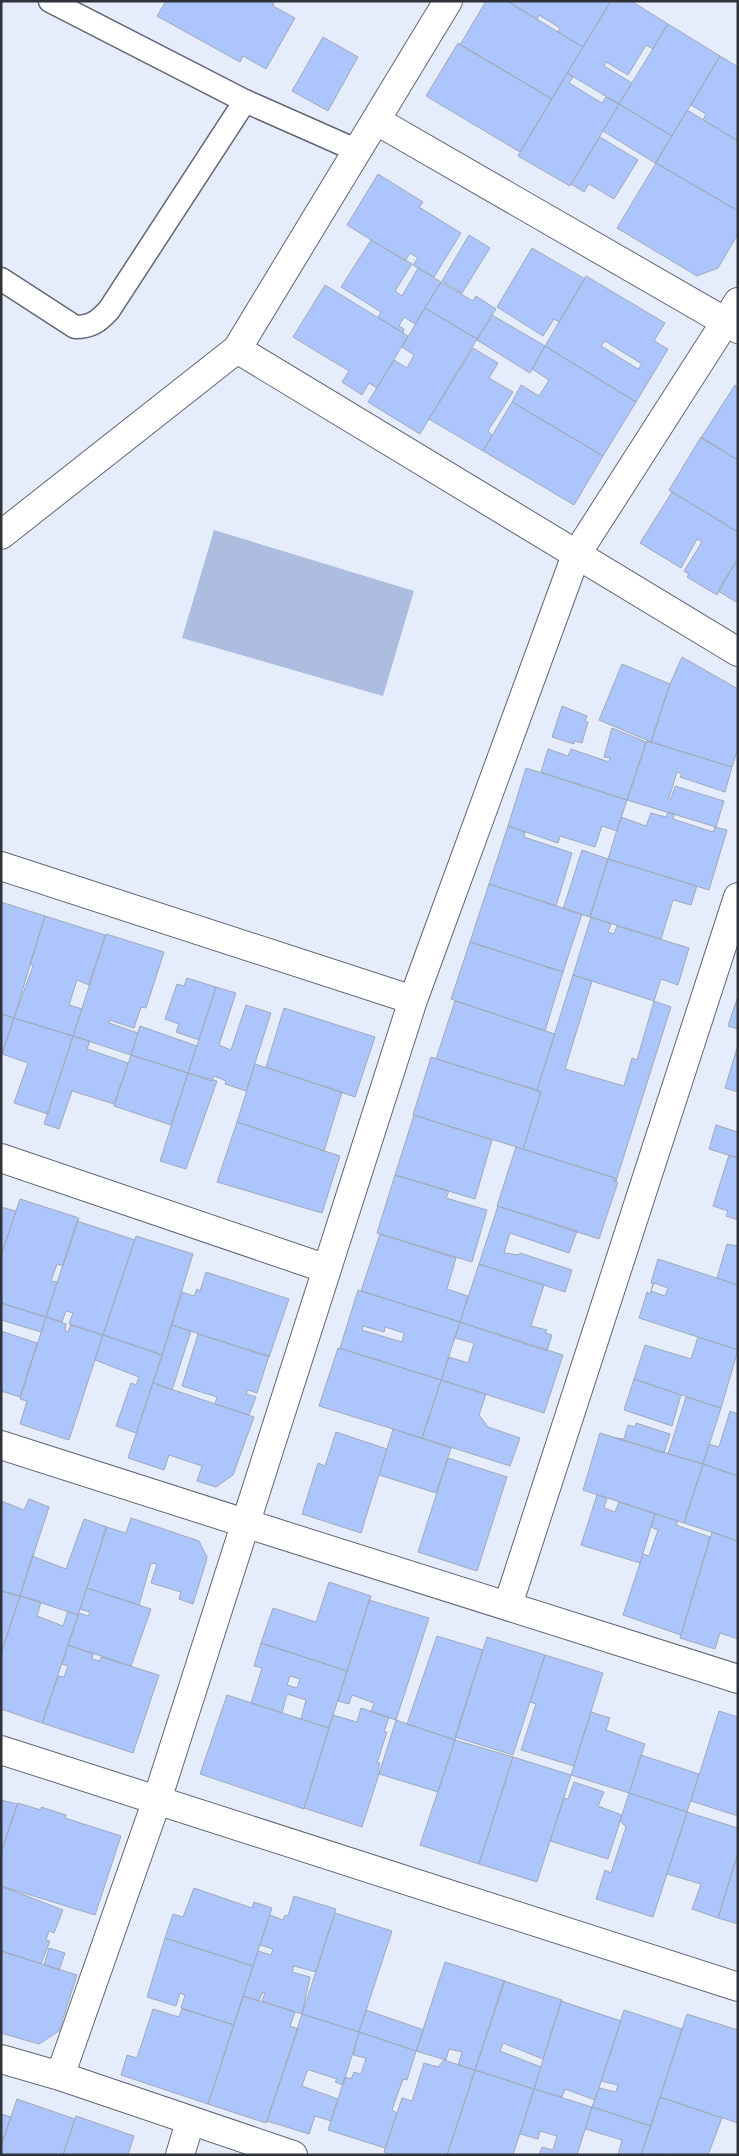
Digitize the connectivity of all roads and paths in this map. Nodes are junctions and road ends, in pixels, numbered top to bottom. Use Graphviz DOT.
graph roads {
  1 [pos="50,1"];
  2 [pos="448,1"];
  3 [pos="245,101"];
  4 [pos="377,121"];
  5 [pos="358,151"];
  6 [pos="1,279"];
  7 [pos="734,318"];
  8 [pos="237,349"];
  9 [pos="1,535"];
  10 [pos="576,555"];
  11 [pos="738,652"];
  12 [pos="1,866"];
  13 [pos="738,897"];
  14 [pos="413,1000"];
  15 [pos="1,1158"];
  16 [pos="327,1269"];
  17 [pos="1,1445"];
  18 [pos="247,1526"];
  19 [pos="508,1605"];
  20 [pos="738,1679"];
  21 [pos="1,1750"];
  22 [pos="158,1800"];
  23 [pos="738,1987"];
  24 [pos="1,2059"];
  25 [pos="60,2076"];
  26 [pos="190,2122"];
  27 [pos="180,2155"];
  28 [pos="293,2155"];
  1 -- 3 [label="lane"];
  2 -- 4 [label="street"];
  3 -- 5 [label="lane"];
  3 -- 6 [label="lane"];
  4 -- 5 [label="street"];
  4 -- 7 [label="street"];
  5 -- 8 [label="street"];
  7 -- 10 [label="street"];
  8 -- 9 [label="street"];
  8 -- 10 [label="street"];
  10 -- 11 [label="street"];
  10 -- 14 [label="street"];
  12 -- 14 [label="street"];
  13 -- 19 [label="street"];
  14 -- 16 [label="street"];
  15 -- 16 [label="street"];
  16 -- 18 [label="street"];
  17 -- 18 [label="street"];
  18 -- 19 [label="street"];
  18 -- 22 [label="street"];
  19 -- 20 [label="street"];
  21 -- 22 [label="street"];
  22 -- 23 [label="street"];
  22 -- 25 [label="street"];
  24 -- 25 [label="street"];
  25 -- 26 [label="street"];
  26 -- 27 [label="street"];
  26 -- 28 [label="street"];
}
